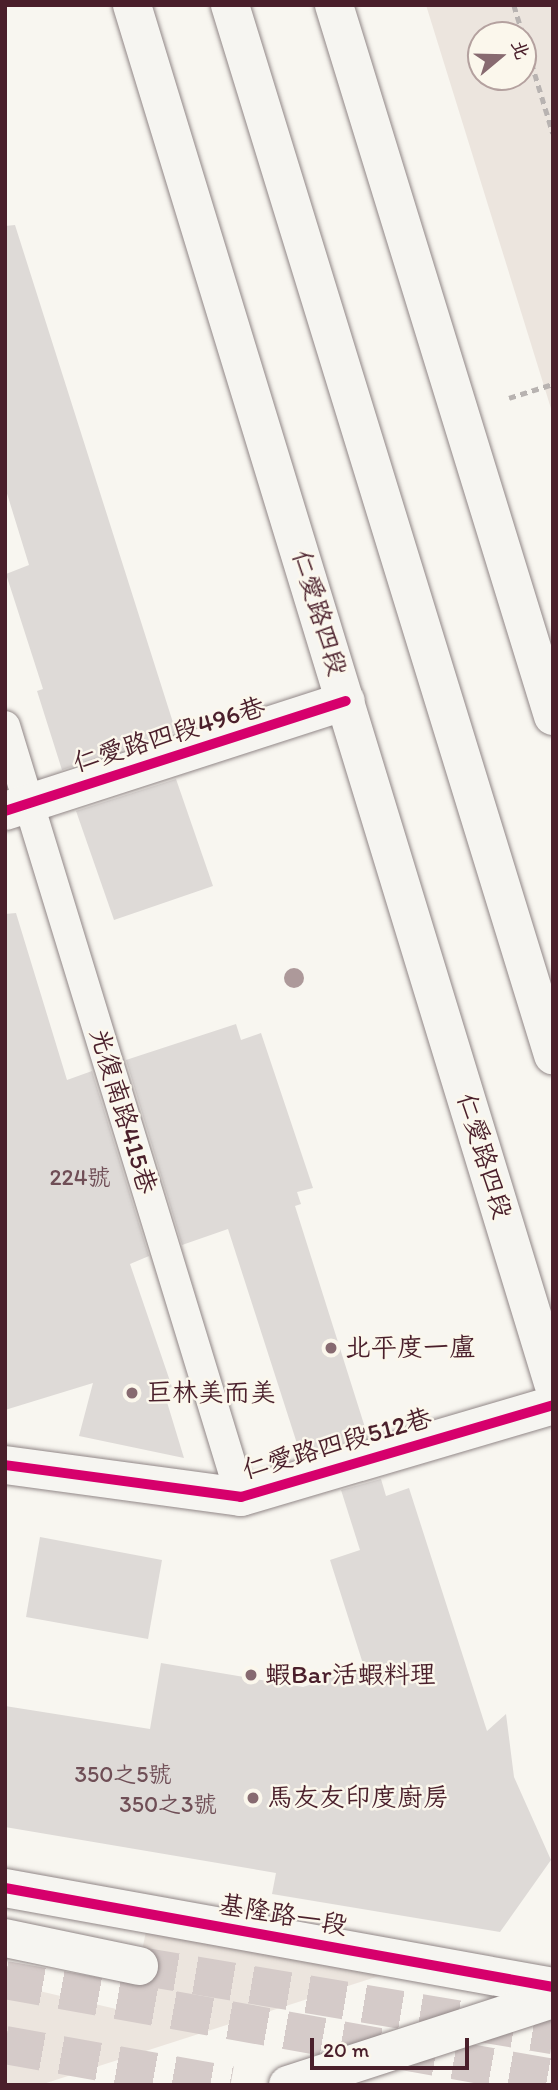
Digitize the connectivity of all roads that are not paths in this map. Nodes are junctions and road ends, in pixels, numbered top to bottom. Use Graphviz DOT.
graph roads {
  1 [pos="132,5"];
  2 [pos="230,5"];
  3 [pos="334,5"];
  4 [pos="346,701"];
  5 [pos="553,716"];
  6 [pos="5,726"];
  7 [pos="17,807"];
  8 [pos="553,1055"];
  9 [pos="553,1383"];
  10 [pos="553,1405"];
  11 [pos="5,1465"];
  12 [pos="241,1497"];
  13 [pos="5,1888"];
  14 [pos="5,1938"];
  15 [pos="139,1966"];
  16 [pos="553,1987"];
  17 [pos="553,1999"];
  18 [pos="288,2085"];
  1 -- 4 [label="main road, 仁愛路四段"];
  2 -- 8 [label="main road"];
  3 -- 5 [label="main road"];
  4 -- 7 [label="main road, 仁愛路四段496巷"];
  4 -- 9 [label="main road, 仁愛路四段"];
  6 -- 7 [label="lane, 光復南路415巷"];
  7 -- 12 [label="lane, 光復南路415巷"];
  10 -- 12 [label="main road, 仁愛路四段512巷"];
  11 -- 12 [label="main road, 仁愛路四段512巷"];
  13 -- 16 [label="main road, 基隆路一段"];
  14 -- 15 [label="main road"];
  17 -- 18 [label="main road"];
}
